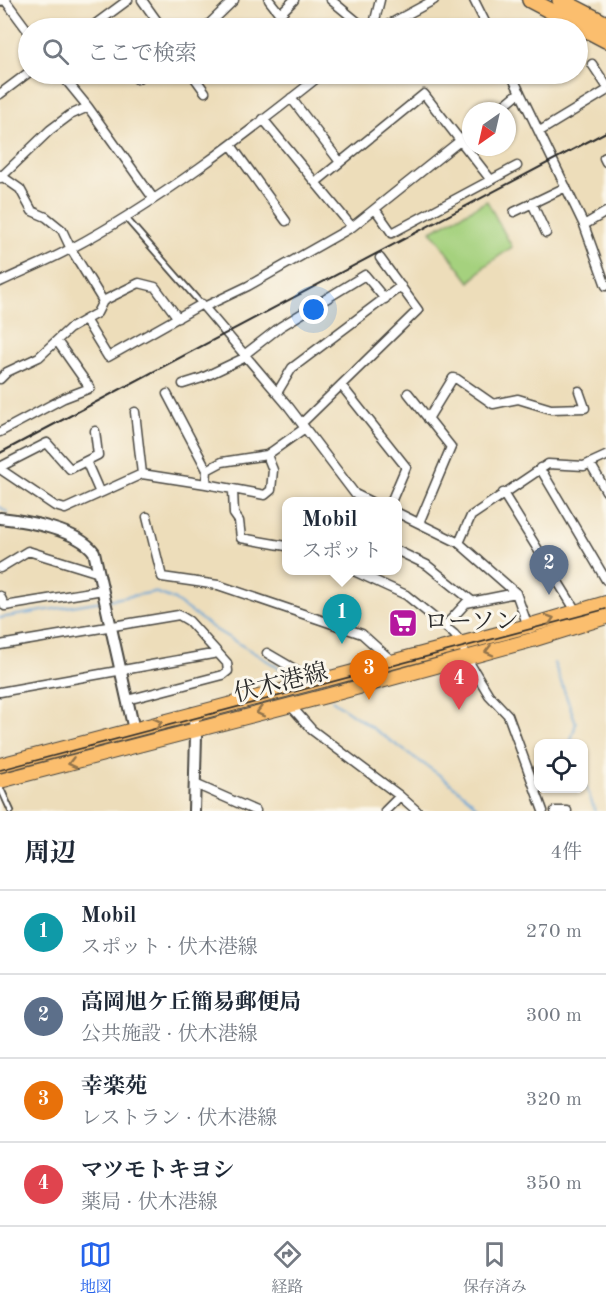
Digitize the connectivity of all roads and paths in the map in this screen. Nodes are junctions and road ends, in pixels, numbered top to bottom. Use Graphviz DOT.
graph roads {
  1 [pos="5,0"];
  2 [pos="128,0"];
  3 [pos="142,0"];
  4 [pos="234,0"];
  5 [pos="269,0"];
  6 [pos="294,0"];
  7 [pos="331,0"];
  8 [pos="380,0"];
  9 [pos="434,0"];
  10 [pos="474,0"];
  11 [pos="530,0"];
  12 [pos="561,0"];
  13 [pos="18,18"];
  14 [pos="106,18"];
  15 [pos="155,18"];
  16 [pos="215,18"];
  17 [pos="353,18"];
  18 [pos="376,18"];
  19 [pos="401,18"];
  20 [pos="483,18"];
  21 [pos="564,18"];
  22 [pos="606,24"];
  23 [pos="588,31"];
  24 [pos="606,40"];
  25 [pos="592,64"];
  26 [pos="18,80"];
  27 [pos="69,84"];
  28 [pos="199,84"];
  29 [pos="309,84"];
  30 [pos="516,84"];
  31 [pos="606,85"];
  32 [pos="606,91"];
  33 [pos="205,92"];
  34 [pos="520,92"];
  35 [pos="0,94"];
  36 [pos="291,98"];
  37 [pos="508,102"];
  38 [pos="88,107"];
  39 [pos="263,120"];
  40 [pos="540,131"];
  41 [pos="460,141"];
  42 [pos="231,145"];
  43 [pos="606,157"];
  44 [pos="340,162"];
  45 [pos="606,162"];
  46 [pos="517,166"];
  47 [pos="1,177"];
  48 [pos="491,180"];
  49 [pos="316,182"];
  50 [pos="566,187"];
  51 [pos="153,198"];
  52 [pos="532,203"];
  53 [pos="375,209"];
  54 [pos="514,212"];
  55 [pos="606,212"];
  56 [pos="125,217"];
  57 [pos="286,221"];
  58 [pos="584,225"];
  59 [pos="352,227"];
  60 [pos="546,233"];
  61 [pos="71,249"];
  62 [pos="380,258"];
  63 [pos="0,282"];
  64 [pos="401,286"];
  65 [pos="606,286"];
  66 [pos="385,299"];
  67 [pos="103,301"];
  68 [pos="203,305"];
  69 [pos="178,318"];
  70 [pos="86,321"];
  71 [pos="57,341"];
  72 [pos="245,356"];
  73 [pos="0,379"];
  74 [pos="183,384"];
  75 [pos="341,385"];
  76 [pos="579,391"];
  77 [pos="277,393"];
  78 [pos="408,393"];
  79 [pos="166,394"];
  80 [pos="135,412"];
  81 [pos="428,419"];
  82 [pos="304,426"];
  83 [pos="95,431"];
  84 [pos="0,432"];
  85 [pos="267,455"];
  86 [pos="606,456"];
  87 [pos="86,461"];
  88 [pos="590,463"];
  89 [pos="0,468"];
  90 [pos="540,468"];
  91 [pos="207,470"];
  92 [pos="142,474"];
  93 [pos="206,484"];
  94 [pos="233,490"];
  95 [pos="606,491"];
  96 [pos="100,493"];
  97 [pos="503,493"];
  98 [pos="362,497"];
  99 [pos="393,497"];
  100 [pos="402,515"];
  101 [pos="147,517"];
  102 [pos="0,518"];
  103 [pos="419,523"];
  104 [pos="459,543"];
  105 [pos="282,545"];
  106 [pos="402,553"];
  107 [pos="0,568"];
  108 [pos="99,573"];
  109 [pos="604,574"];
  110 [pos="363,575"];
  111 [pos="103,590"];
  112 [pos="516,593"];
  113 [pos="0,596"];
  114 [pos="472,601"];
  115 [pos="606,603"];
  116 [pos="576,611"];
  117 [pos="606,617"];
  118 [pos="111,626"];
  119 [pos="445,626"];
  120 [pos="528,626"];
  121 [pos="532,640"];
  122 [pos="461,642"];
  123 [pos="0,645"];
  124 [pos="218,653"];
  125 [pos="267,653"];
  126 [pos="467,656"];
  127 [pos="392,661"];
  128 [pos="120,671"];
  129 [pos="315,681"];
  130 [pos="0,692"];
  131 [pos="127,700"];
  132 [pos="290,705"];
  133 [pos="193,713"];
  134 [pos="196,728"];
  135 [pos="134,730"];
  136 [pos="0,765"];
  137 [pos="0,781"];
  138 [pos="195,783"];
  139 [pos="0,787"];
  140 [pos="400,796"];
  141 [pos="10,811"];
  142 [pos="194,811"];
  143 [pos="256,811"];
  144 [pos="385,811"];
  145 [pos="417,811"];
  146 [pos="543,811"];
  147 [pos="555,811"];
  148 [pos="567,811"];
  1 -- 13 [label="street"];
  2 -- 14 [label="street"];
  3 -- 15 [label="street"];
  4 -- 16 [label="street"];
  5 -- 6 [label="street"];
  7 -- 17 [label="street"];
  8 -- 18 [label="street"];
  9 -- 19 [label="street"];
  10 -- 20 [label="street"];
  11 -- 21 [label="highway"];
  12 -- 22 [label="highway"];
  23 -- 24 [label="highway"];
  25 -- 31 [label="street"];
  26 -- 35 [label="street"];
  27 -- 38 [label="street"];
  28 -- 33 [label="street"];
  29 -- 36 [label="street"];
  30 -- 34 [label="street"];
  32 -- 40 [label="street"];
  34 -- 37 [label="street"];
  34 -- 40 [label="street"];
  36 -- 39 [label="street"];
  36 -- 44 [label="street"];
  38 -- 47 [label="street"];
  38 -- 51 [label="street"];
  39 -- 42 [label="street"];
  39 -- 49 [label="street"];
  40 -- 50 [label="street"];
  41 -- 44 [label="street"];
  41 -- 48 [label="street"];
  41 -- 53 [label="street"];
  42 -- 51 [label="street"];
  42 -- 57 [label="street"];
  43 -- 45 [label="street"];
  44 -- 49 [label="street"];
  46 -- 48 [label="street"];
  47 -- 61 [label="street"];
  48 -- 53 [label="street"];
  49 -- 59 [label="street"];
  50 -- 52 [label="street"];
  50 -- 58 [label="street"];
  51 -- 56 [label="street"];
  52 -- 54 [label="street"];
  52 -- 60 [label="street"];
  53 -- 59 [label="street"];
  55 -- 58 [label="street"];
  56 -- 61 [label="street"];
  56 -- 68 [label="lane"];
  58 -- 65 [label="street"];
  59 -- 68 [label="street"];
  61 -- 63 [label="street"];
  61 -- 67 [label="street"];
  62 -- 64 [label="street"];
  64 -- 66 [label="street"];
  64 -- 75 [label="street"];
  66 -- 72 [label="street"];
  66 -- 77 [label="street"];
  67 -- 69 [label="street"];
  67 -- 70 [label="street"];
  68 -- 69 [label="street"];
  68 -- 72 [label="street"];
  69 -- 70 [label="street"];
  70 -- 71 [label="street"];
  71 -- 73 [label="street"];
  71 -- 84 [label="street"];
  72 -- 74 [label="street"];
  72 -- 77 [label="street"];
  75 -- 82 [label="street"];
  75 -- 99 [label="street"];
  76 -- 81 [label="street"];
  77 -- 82 [label="street"];
  78 -- 81 [label="street"];
  79 -- 91 [label="street"];
  80 -- 92 [label="street"];
  81 -- 103 [label="street"];
  82 -- 85 [label="street"];
  82 -- 98 [label="street"];
  83 -- 87 [label="street"];
  85 -- 91 [label="street"];
  85 -- 94 [label="street"];
  86 -- 88 [label="street"];
  87 -- 89 [label="street"];
  87 -- 96 [label="street"];
  88 -- 90 [label="street"];
  88 -- 95 [label="street"];
  89 -- 96 [label="street"];
  90 -- 97 [label="street"];
  90 -- 109 [label="street"];
  91 -- 93 [label="street"];
  92 -- 93 [label="street"];
  92 -- 96 [label="street"];
  93 -- 94 [label="street"];
  94 -- 105 [label="street"];
  97 -- 104 [label="street"];
  97 -- 116 [label="street"];
  100 -- 103 [label="street"];
  101 -- 127 [label="street"];
  102 -- 108 [label="street"];
  103 -- 104 [label="street"];
  104 -- 112 [label="street"];
  106 -- 114 [label="street"];
  107 -- 108 [label="street"];
  108 -- 111 [label="street"];
  110 -- 119 [label="street"];
  111 -- 113 [label="street"];
  111 -- 118 [label="street"];
  112 -- 114 [label="street"];
  112 -- 120 [label="street"];
  114 -- 119 [label="street"];
  115 -- 116 [label="main road, 伏木港線"];
  120 -- 116 [label="main road, 伏木港線, one-way"];
  117 -- 121 [label="main road, 伏木港線"];
  118 -- 123 [label="street"];
  118 -- 124 [label="street"];
  118 -- 128 [label="street"];
  119 -- 122 [label="street"];
  120 -- 121 [label="street"];
  120 -- 122 [label="main road, 伏木港線"];
  121 -- 126 [label="main road, 伏木港線, one-way"];
  122 -- 126 [label="street"];
  122 -- 127 [label="main road, 伏木港線"];
  124 -- 128 [label="street"];
  124 -- 131 [label="street"];
  125 -- 129 [label="street"];
  126 -- 132 [label="main road, 伏木港線"];
  126 -- 146 [label="street"];
  127 -- 129 [label="main road, 伏木港線"];
  128 -- 130 [label="street"];
  128 -- 131 [label="street"];
  129 -- 133 [label="main road, 伏木港線"];
  131 -- 135 [label="street"];
  132 -- 134 [label="main road, 伏木港線, one-way"];
  132 -- 140 [label="street"];
  133 -- 134 [label="street"];
  135 -- 133 [label="main road, 伏木港線, one-way"];
  134 -- 137 [label="main road, 伏木港線, one-way"];
  134 -- 138 [label="street"];
  135 -- 136 [label="main road, 伏木港線"];
  138 -- 142 [label="street"];
  138 -- 143 [label="street"];
  139 -- 141 [label="lane"];
  140 -- 144 [label="street"];
  140 -- 145 [label="street"];
  147 -- 148 [label="street"];
}
